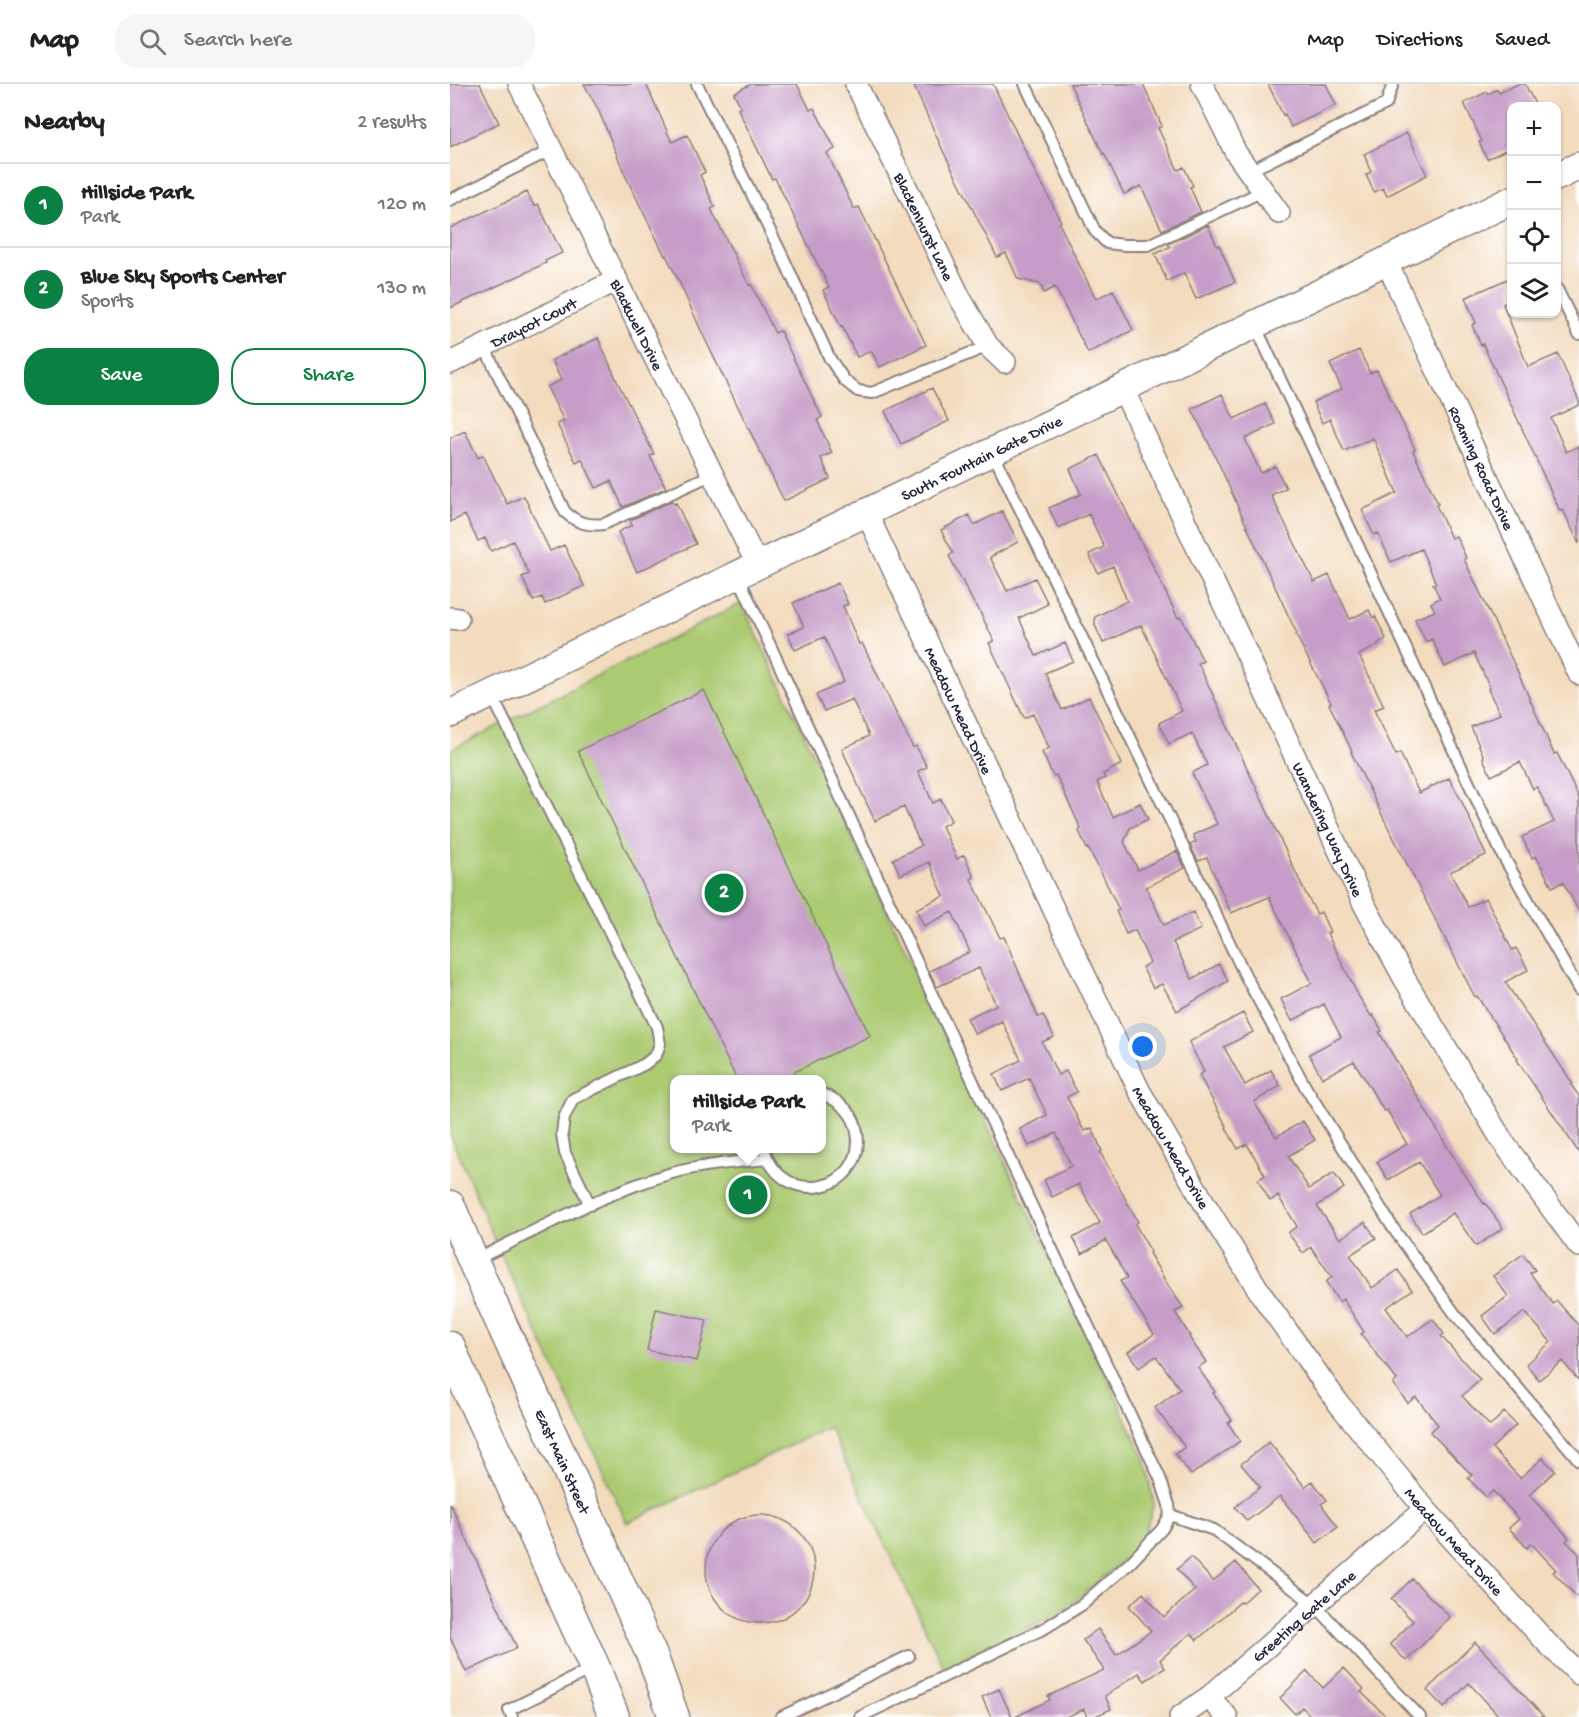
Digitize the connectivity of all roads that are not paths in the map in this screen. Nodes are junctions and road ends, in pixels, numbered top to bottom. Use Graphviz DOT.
graph roads {
  1 [pos="519,84"];
  2 [pos="697,84"];
  3 [pos="855,84"];
  4 [pos="1025,84"];
  5 [pos="1202,84"];
  6 [pos="1393,84"];
  7 [pos="551,150"];
  8 [pos="1579,166"];
  9 [pos="1249,171"];
  10 [pos="1561,175"];
  11 [pos="1263,191"];
  12 [pos="450,200"];
  13 [pos="1507,202"];
  14 [pos="1279,213"];
  15 [pos="1386,261"];
  16 [pos="616,280"];
  17 [pos="1561,296"];
  18 [pos="1255,324"];
  19 [pos="1579,334"];
  20 [pos="484,346"];
  21 [pos="988,346"];
  22 [pos="1005,362"];
  23 [pos="450,363"];
  24 [pos="1122,387"];
  25 [pos="992,451"];
  26 [pos="712,474"];
  27 [pos="866,512"];
  28 [pos="748,571"];
  29 [pos="1579,674"];
  30 [pos="491,694"];
  31 [pos="450,714"];
  32 [pos="1579,990"];
  33 [pos="826,1096"];
  34 [pos="765,1154"];
  35 [pos="590,1205"];
  36 [pos="450,1206"];
  37 [pos="1579,1246"];
  38 [pos="462,1266"];
  39 [pos="450,1347"];
  40 [pos="1579,1460"];
  41 [pos="1425,1509"];
  42 [pos="1170,1515"];
  43 [pos="1315,1605"];
  44 [pos="909,1656"];
  45 [pos="595,1668"];
  46 [pos="1579,1674"];
  47 [pos="1209,1697"];
  48 [pos="512,1717"];
  49 [pos="614,1717"];
  50 [pos="674,1717"];
  51 [pos="781,1717"];
  52 [pos="860,1717"];
  53 [pos="1180,1717"];
  54 [pos="1227,1717"];
  55 [pos="1419,1717"];
  1 -- 7 [label="street, Blackwell Drive"];
  2 -- 21 [label="lane"];
  3 -- 21 [label="street, Blackenhurst Lane"];
  4 -- 11 [label="lane"];
  5 -- 9 [label="street"];
  6 -- 9 [label="lane"];
  7 -- 12 [label="lane"];
  7 -- 16 [label="street, Blackwell Drive"];
  8 -- 10 [label="street"];
  9 -- 11 [label="street"];
  11 -- 14 [label="street"];
  13 -- 15 [label="street, South Fountain Gate Drive"];
  15 -- 18 [label="street, South Fountain Gate Drive"];
  15 -- 29 [label="street, Roaming Road Drive"];
  16 -- 20 [label="street, Draycot Court"];
  16 -- 26 [label="street, Blackwell Drive"];
  17 -- 19 [label="lane"];
  18 -- 24 [label="street, South Fountain Gate Drive"];
  18 -- 32 [label="lane"];
  20 -- 23 [label="street, Draycot Court"];
  20 -- 26 [label="lane"];
  21 -- 22 [label="street, Blackenhurst Lane"];
  24 -- 25 [label="street, South Fountain Gate Drive"];
  24 -- 37 [label="street, Wandering Way Drive"];
  25 -- 27 [label="street, South Fountain Gate Drive"];
  25 -- 40 [label="lane"];
  26 -- 28 [label="street, Blackwell Drive"];
  27 -- 28 [label="street, South Fountain Gate Drive"];
  27 -- 41 [label="street, Meadow Mead Drive"];
  28 -- 30 [label="street, South Fountain Gate Drive"];
  28 -- 42 [label="lane"];
  30 -- 31 [label="street, South Fountain Gate Drive"];
  30 -- 35 [label="lane"];
  33 -- 34 [label="lane"];
  34 -- 35 [label="lane"];
  35 -- 38 [label="lane"];
  36 -- 38 [label="main road, East Main Street"];
  38 -- 50 [label="main road, East Main Street"];
  39 -- 45 [label="main road"];
  41 -- 43 [label="street, Greeting Gate Lane"];
  41 -- 46 [label="street, Meadow Mead Drive"];
  42 -- 43 [label="lane"];
  42 -- 52 [label="lane"];
  43 -- 47 [label="street, Greeting Gate Lane"];
  43 -- 55 [label="lane"];
  44 -- 51 [label="lane"];
  45 -- 48 [label="lane"];
  45 -- 49 [label="main road"];
  47 -- 53 [label="street, Greeting Gate Lane"];
  47 -- 54 [label="street"];
}
